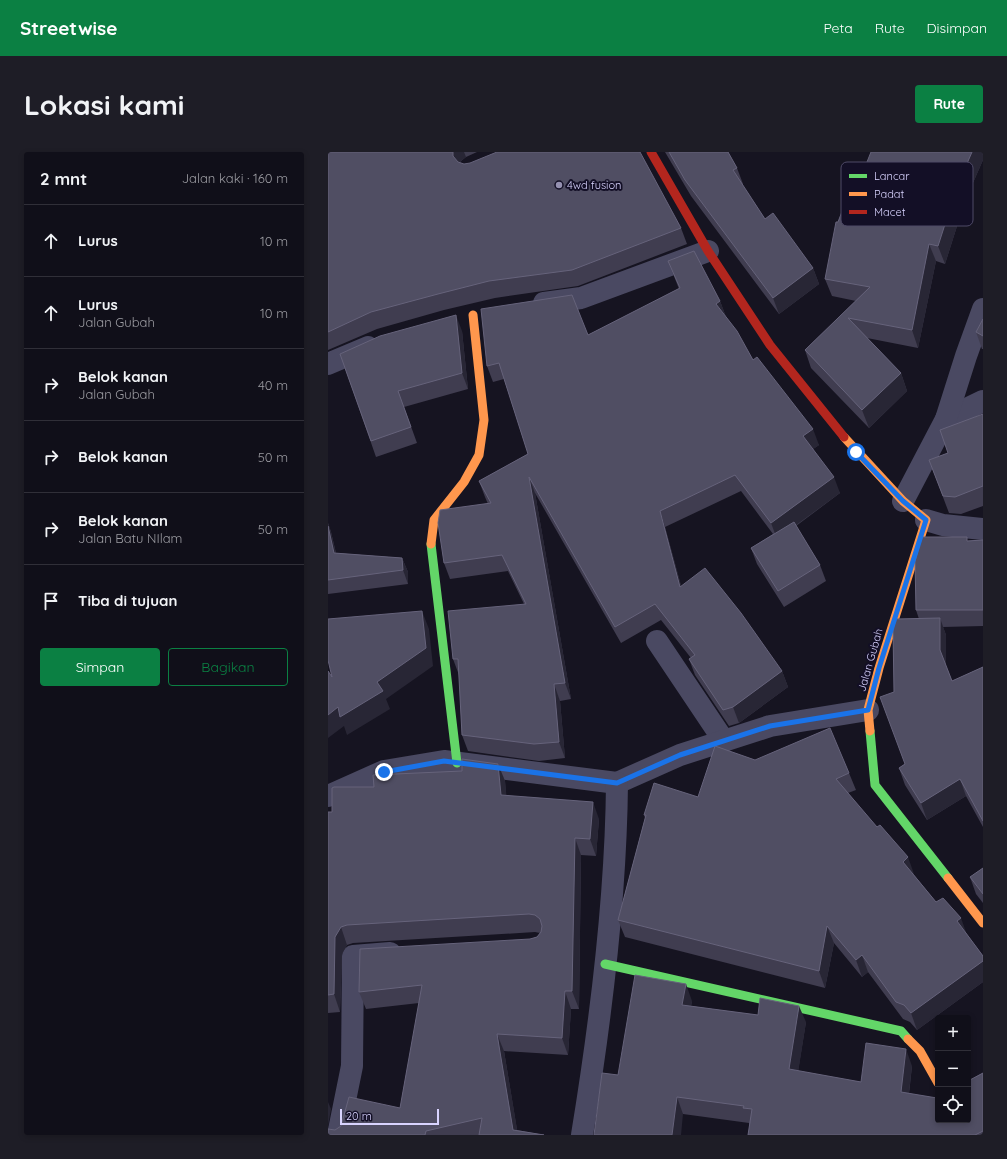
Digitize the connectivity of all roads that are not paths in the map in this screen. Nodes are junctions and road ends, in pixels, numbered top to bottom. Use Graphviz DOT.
graph roads {
  1 [pos="651,152"];
  2 [pos="708,251"];
  3 [pos="528,305"];
  4 [pos="983,309"];
  5 [pos="472,315"];
  6 [pos="389,338"];
  7 [pos="328,364"];
  8 [pos="983,401"];
  9 [pos="946,419"];
  10 [pos="903,501"];
  11 [pos="926,520"];
  12 [pos="983,529"];
  13 [pos="657,641"];
  14 [pos="868,710"];
  15 [pos="724,741"];
  16 [pos="457,763"];
  17 [pos="617,783"];
  18 [pos="328,796"];
  19 [pos="983,923"];
  20 [pos="408,952"];
  21 [pos="605,964"];
  22 [pos="935,1078"];
  23 [pos="338,1135"];
  24 [pos="582,1135"];
  1 -- 2 [label="street"];
  2 -- 3 [label="street"];
  2 -- 10 [label="street"];
  4 -- 9 [label="street"];
  5 -- 16 [label="street"];
  6 -- 7 [label="street"];
  8 -- 9 [label="street"];
  9 -- 10 [label="street"];
  10 -- 11 [label="street"];
  11 -- 12 [label="street"];
  11 -- 14 [label="street, Jalan Gubah"];
  13 -- 15 [label="street"];
  14 -- 15 [label="street"];
  14 -- 19 [label="street, Jalan Gubah"];
  15 -- 17 [label="street"];
  16 -- 17 [label="street"];
  16 -- 18 [label="street"];
  17 -- 21 [label="street"];
  20 -- 23 [label="street"];
  21 -- 22 [label="street"];
  21 -- 24 [label="street"];
}
